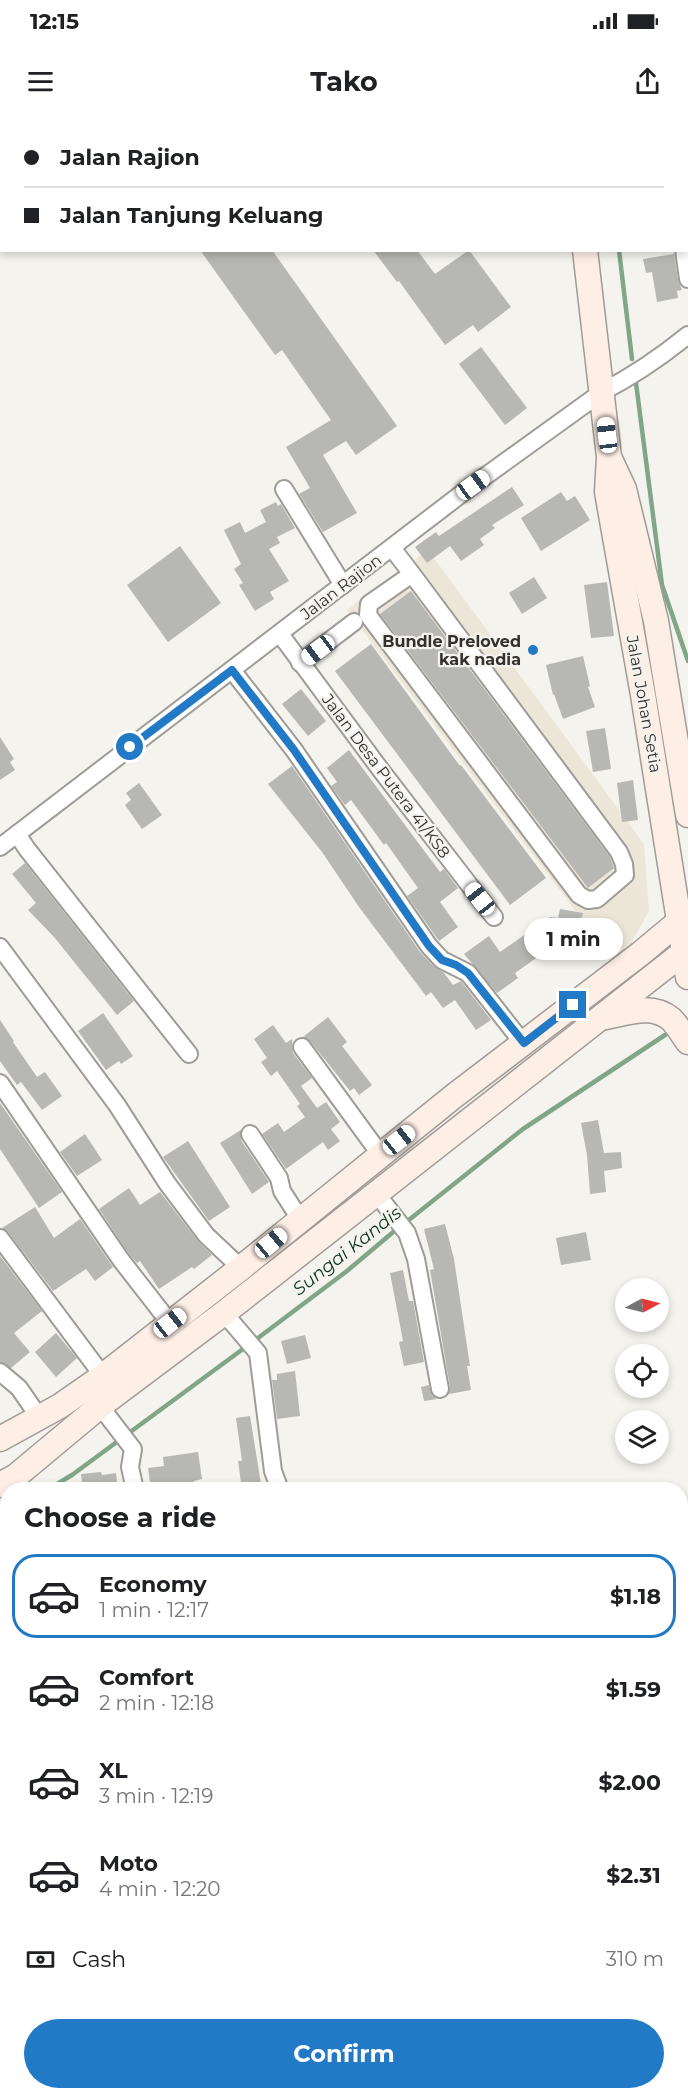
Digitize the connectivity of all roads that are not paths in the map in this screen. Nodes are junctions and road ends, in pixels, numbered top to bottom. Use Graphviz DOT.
graph roads {
  1 [pos="585,252"];
  2 [pos="684,252"];
  3 [pos="688,279"];
  4 [pos="688,335"];
  5 [pos="602,392"];
  6 [pos="609,457"];
  7 [pos="284,489"];
  8 [pos="392,548"];
  9 [pos="412,574"];
  10 [pos="344,585"];
  11 [pos="354,622"];
  12 [pos="280,634"];
  13 [pos="659,642"];
  14 [pos="300,663"];
  15 [pos="232,670"];
  16 [pos="688,737"];
  17 [pos="688,815"];
  18 [pos="17,834"];
  19 [pos="0,847"];
  20 [pos="494,917"];
  21 [pos="684,918"];
  22 [pos="0,947"];
  23 [pos="686,950"];
  24 [pos="688,977"];
  25 [pos="598,1019"];
  26 [pos="688,1042"];
  27 [pos="524,1043"];
  28 [pos="302,1047"];
  29 [pos="189,1054"];
  30 [pos="0,1083"];
  31 [pos="250,1134"];
  32 [pos="380,1154"];
  33 [pos="384,1202"];
  34 [pos="300,1219"];
  35 [pos="0,1238"];
  36 [pos="241,1268"];
  37 [pos="229,1318"];
  38 [pos="170,1323"];
  39 [pos="0,1372"];
  40 [pos="103,1376"];
  41 [pos="440,1389"];
  42 [pos="107,1414"];
  43 [pos="39,1417"];
  44 [pos="0,1439"];
  45 [pos="59,1441"];
  46 [pos="0,1449"];
  47 [pos="0,1472"];
  48 [pos="5,1482"];
  49 [pos="133,1482"];
  50 [pos="277,1482"];
  1 -- 5 [label="main road, Jalan Johan Setia"];
  2 -- 3 [label="street"];
  4 -- 5 [label="street, Jalan Rajion"];
  5 -- 6 [label="main road, Jalan Johan Setia"];
  5 -- 8 [label="street, Jalan Rajion"];
  6 -- 13 [label="main road, Jalan Johan Setia"];
  6 -- 21 [label="main road, Jalan Johan Setia"];
  7 -- 10 [label="street"];
  8 -- 9 [label="street"];
  8 -- 10 [label="street, Jalan Rajion"];
  9 -- 9 [label="street"];
  10 -- 12 [label="street, Jalan Rajion"];
  11 -- 14 [label="street"];
  12 -- 14 [label="street, Jalan Desa Putera 41/KS8"];
  12 -- 15 [label="street, Jalan Rajion"];
  13 -- 16 [label="main road"];
  13 -- 17 [label="main road, Jalan Johan Setia"];
  14 -- 20 [label="street, Jalan Desa Putera 41/KS8"];
  15 -- 18 [label="street, Jalan Rajion"];
  15 -- 27 [label="street"];
  18 -- 19 [label="street, Jalan Rajion"];
  18 -- 29 [label="street"];
  21 -- 23 [label="main road, Jalan Johan Setia"];
  21 -- 27 [label="main road"];
  22 -- 36 [label="street"];
  23 -- 24 [label="main road, Jalan Johan Setia"];
  23 -- 25 [label="main road"];
  25 -- 26 [label="main road"];
  25 -- 33 [label="main road"];
  27 -- 32 [label="main road"];
  28 -- 32 [label="street"];
  30 -- 38 [label="street"];
  31 -- 34 [label="street"];
  32 -- 34 [label="main road"];
  33 -- 37 [label="main road"];
  33 -- 41 [label="street"];
  34 -- 36 [label="main road"];
  35 -- 40 [label="street"];
  36 -- 38 [label="main road"];
  37 -- 42 [label="main road"];
  37 -- 50 [label="street"];
  38 -- 40 [label="main road"];
  39 -- 43 [label="street"];
  40 -- 43 [label="main road"];
  42 -- 45 [label="main road"];
  42 -- 49 [label="street"];
  43 -- 44 [label="main road"];
  43 -- 46 [label="main road"];
  45 -- 47 [label="main road"];
  45 -- 48 [label="main road"];
}
